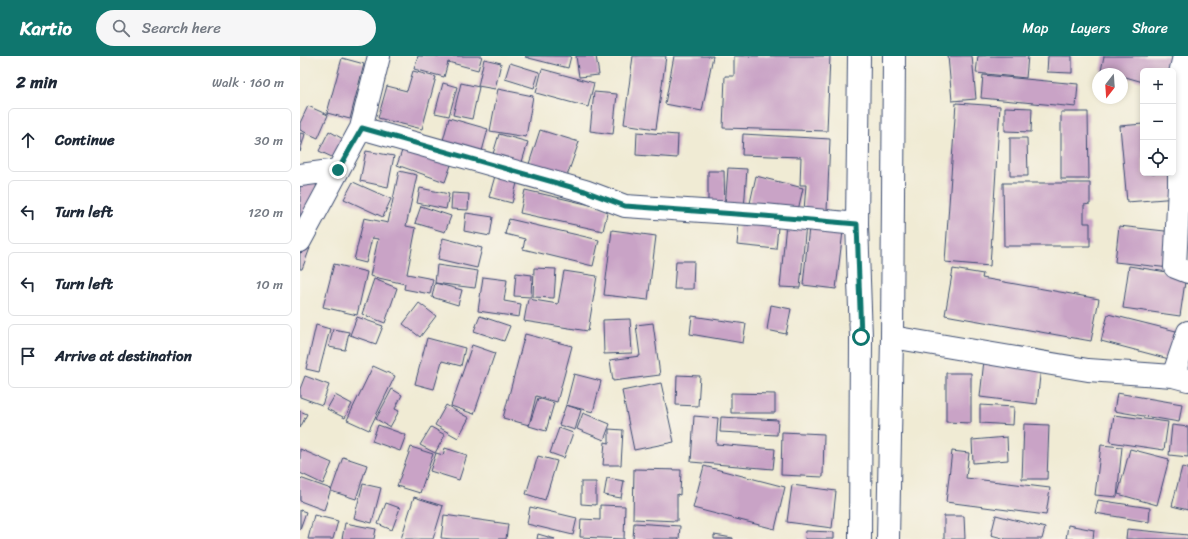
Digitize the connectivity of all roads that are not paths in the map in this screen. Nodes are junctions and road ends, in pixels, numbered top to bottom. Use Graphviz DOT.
graph roads {
  1 [pos="379,56"];
  2 [pos="859,56"];
  3 [pos="894,56"];
  4 [pos="1184,56"];
  5 [pos="362,128"];
  6 [pos="338,170"];
  7 [pos="300,175"];
  8 [pos="857,224"];
  9 [pos="300,241"];
  10 [pos="1188,272"];
  11 [pos="1188,332"];
  12 [pos="892,337"];
  13 [pos="1180,378"];
  14 [pos="860,539"];
  15 [pos="888,539"];
  1 -- 5 [label="street"];
  2 -- 8 [label="street"];
  3 -- 12 [label="street"];
  4 -- 10 [label="street"];
  5 -- 6 [label="street"];
  5 -- 8 [label="street"];
  6 -- 7 [label="street"];
  6 -- 9 [label="street"];
  8 -- 14 [label="street"];
  11 -- 13 [label="street"];
  12 -- 13 [label="street"];
  12 -- 15 [label="street"];
}
